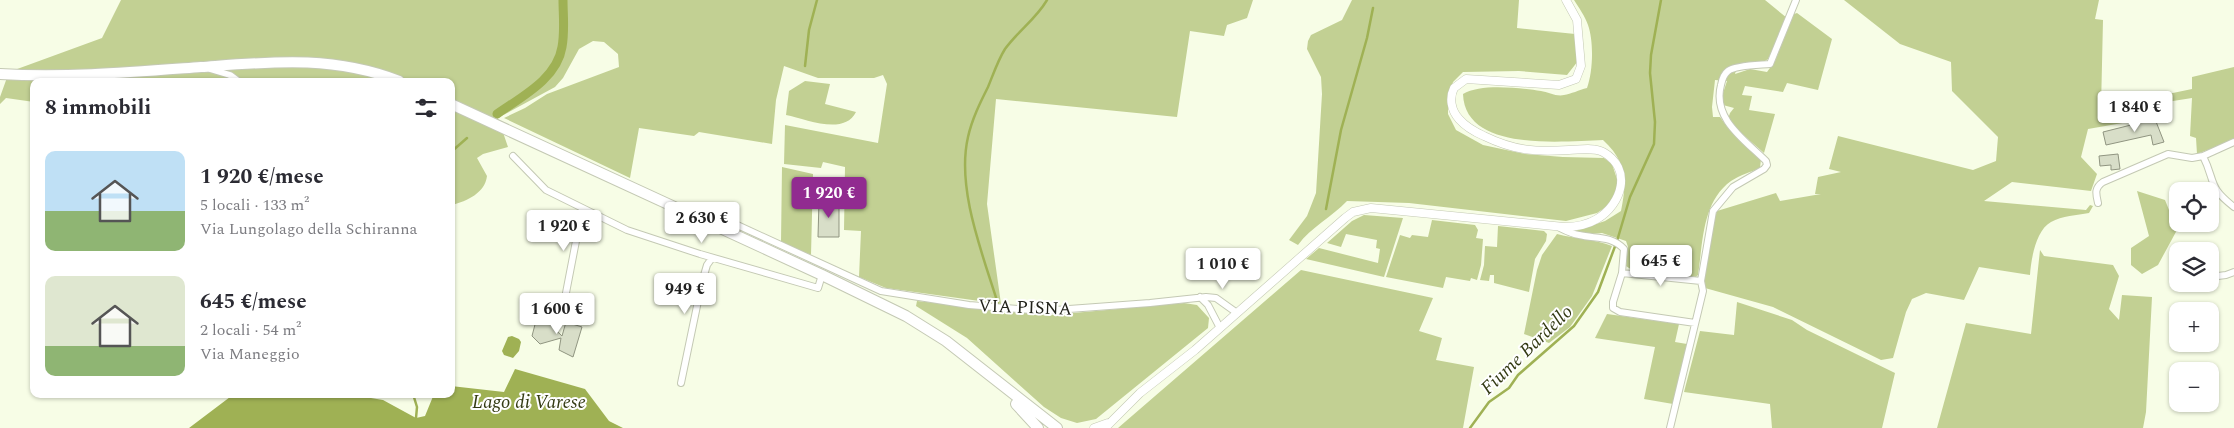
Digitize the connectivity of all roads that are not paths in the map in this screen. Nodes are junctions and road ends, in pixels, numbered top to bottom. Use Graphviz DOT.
graph roads {
  1 [pos="1566,0"];
  2 [pos="1796,0"];
  3 [pos="201,67"];
  4 [pos="0,74"];
  5 [pos="233,78"];
  6 [pos="392,78"];
  7 [pos="455,106"];
  8 [pos="2234,142"];
  9 [pos="513,156"];
  10 [pos="2203,156"];
  11 [pos="2098,203"];
  12 [pos="2234,207"];
  13 [pos="582,210"];
  14 [pos="722,218"];
  15 [pos="1556,227"];
  16 [pos="712,258"];
  17 [pos="2234,272"];
  18 [pos="1622,273"];
  19 [pos="822,275"];
  20 [pos="2219,276"];
  21 [pos="1701,281"];
  22 [pos="1200,297"];
  23 [pos="565,298"];
  24 [pos="1236,313"];
  25 [pos="1695,323"];
  26 [pos="1220,328"];
  27 [pos="988,375"];
  28 [pos="681,383"];
  29 [pos="1106,426"];
  30 [pos="1038,428"];
  31 [pos="1057,428"];
  32 [pos="1094,428"];
  33 [pos="1670,428"];
  1 -- 15 [label="street"];
  2 -- 21 [label="street"];
  3 -- 4 [label="main road"];
  3 -- 5 [label="street"];
  3 -- 6 [label="main road"];
  7 -- 19 [label="main road"];
  8 -- 10 [label="street"];
  9 -- 13 [label="street"];
  10 -- 11 [label="street"];
  10 -- 12 [label="street"];
  13 -- 16 [label="street"];
  13 -- 23 [label="street"];
  14 -- 22 [label="street, VIA PISNA"];
  15 -- 18 [label="street"];
  15 -- 24 [label="street"];
  16 -- 19 [label="street"];
  16 -- 28 [label="street"];
  17 -- 20 [label="street"];
  18 -- 21 [label="street"];
  18 -- 25 [label="street"];
  19 -- 27 [label="main road"];
  21 -- 25 [label="street"];
  22 -- 24 [label="street, VIA PISNA"];
  22 -- 26 [label="street"];
  24 -- 26 [label="street"];
  25 -- 33 [label="street"];
  26 -- 29 [label="street"];
  27 -- 30 [label="main road"];
  27 -- 31 [label="main road"];
  29 -- 32 [label="street"];
}
